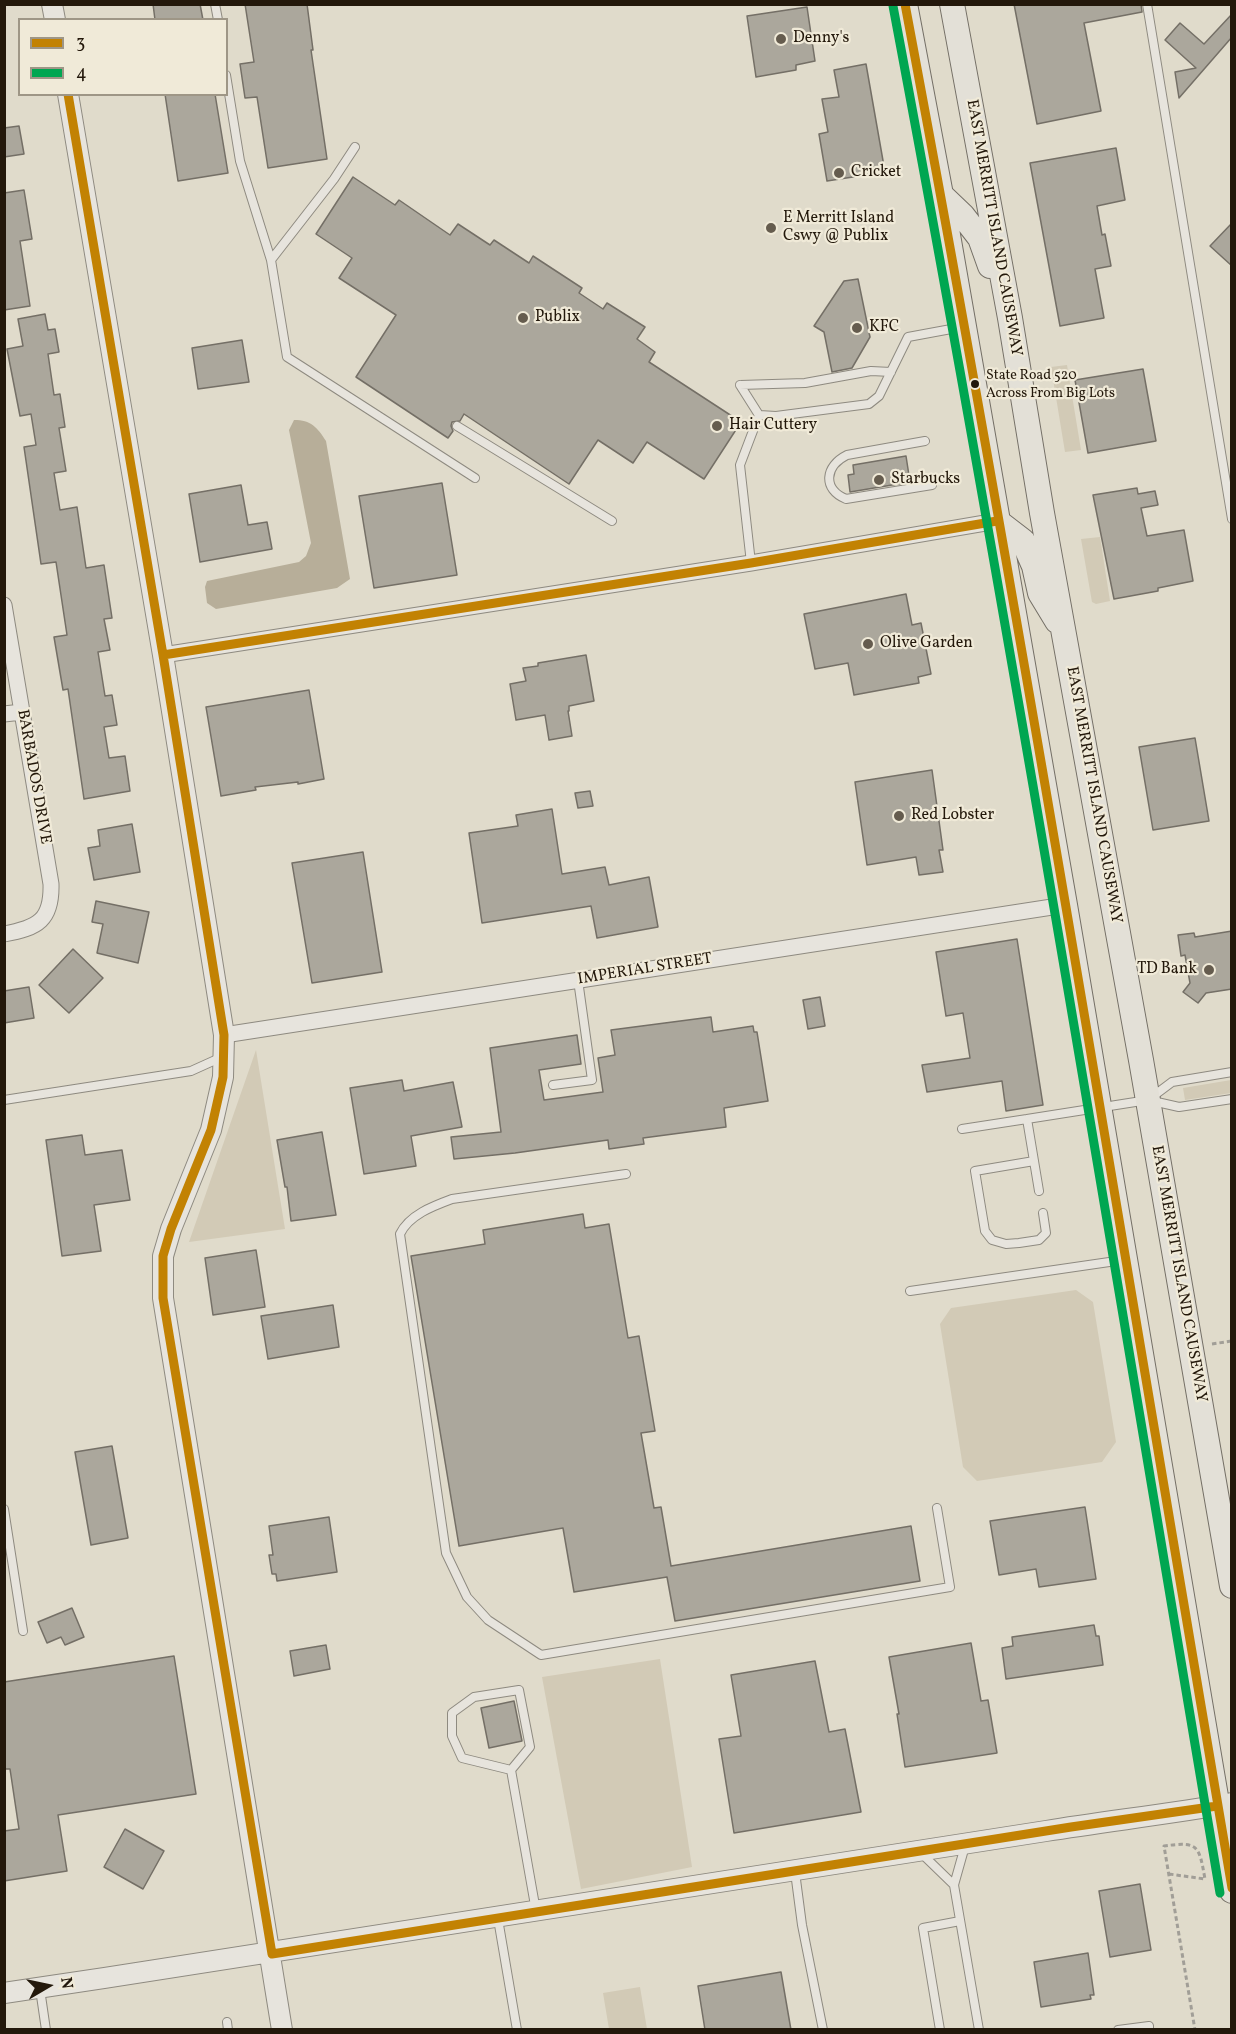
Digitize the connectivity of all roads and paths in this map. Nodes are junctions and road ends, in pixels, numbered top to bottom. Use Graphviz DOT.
graph roads {
  1 [pos="905,4"];
  2 [pos="952,4"];
  3 [pos="1147,4"];
  4 [pos="228,87"];
  5 [pos="68,96"];
  6 [pos="355,147"];
  7 [pos="941,195"];
  8 [pos="271,260"];
  9 [pos="1010,318"];
  10 [pos="964,326"];
  11 [pos="891,372"];
  12 [pos="759,415"];
  13 [pos="457,426"];
  14 [pos="925,441"];
  15 [pos="475,478"];
  16 [pos="932,485"];
  17 [pos="1232,519"];
  18 [pos="612,521"];
  19 [pos="997,521"];
  20 [pos="752,563"];
  21 [pos="4,605"];
  22 [pos="1064,631"];
  23 [pos="163,655"];
  24 [pos="22,712"];
  25 [pos="4,714"];
  26 [pos="1065,905"];
  27 [pos="4,934"];
  28 [pos="578,980"];
  29 [pos="224,1035"];
  30 [pos="223,1056"];
  31 [pos="1232,1072"];
  32 [pos="553,1085"];
  33 [pos="1232,1099"];
  34 [pos="4,1100"];
  35 [pos="1148,1100"];
  36 [pos="1100,1107"];
  37 [pos="1027,1119"];
  38 [pos="962,1129"];
  39 [pos="1034,1161"];
  40 [pos="626,1174"];
  41 [pos="1039,1191"];
  42 [pos="1043,1213"];
  43 [pos="1125,1260"];
  44 [pos="910,1291"];
  45 [pos="1232,1341"];
  46 [pos="1212,1344"];
  47 [pos="937,1508"];
  48 [pos="4,1509"];
  49 [pos="1232,1586"];
  50 [pos="23,1631"];
  51 [pos="511,1770"];
  52 [pos="1224,1805"];
  53 [pos="965,1844"];
  54 [pos="920,1852"];
  55 [pos="795,1872"];
  56 [pos="1169,1874"];
  57 [pos="954,1885"];
  58 [pos="1232,1891"];
  59 [pos="537,1912"];
  60 [pos="498,1918"];
  61 [pos="960,1921"];
  62 [pos="272,1954"];
  63 [pos="40,1988"];
  64 [pos="4,1994"];
  65 [pos="46,2030"];
  66 [pos="282,2030"];
  67 [pos="517,2030"];
  68 [pos="823,2030"];
  69 [pos="940,2030"];
  70 [pos="979,2030"];
  71 [pos="1118,2030"];
  72 [pos="1149,2030"];
  73 [pos="1195,2030"];
  1 -- 7 [label="main road"];
  2 -- 9 [label="main road, EAST MERRITT ISLAND CAUSEWAY"];
  3 -- 17 [label="lane"];
  4 -- 8 [label="lane"];
  5 -- 23 [label="street"];
  6 -- 8 [label="lane"];
  7 -- 9 [label="main road"];
  7 -- 10 [label="main road"];
  8 -- 15 [label="lane"];
  9 -- 22 [label="main road, EAST MERRITT ISLAND CAUSEWAY"];
  10 -- 11 [label="lane"];
  10 -- 19 [label="main road"];
  11 -- 12 [label="lane"];
  11 -- 12 [label="lane"];
  12 -- 20 [label="lane"];
  13 -- 18 [label="lane"];
  14 -- 16 [label="lane"];
  19 -- 20 [label="street"];
  19 -- 22 [label="main road"];
  19 -- 26 [label="main road"];
  20 -- 23 [label="street"];
  21 -- 24 [label="street, BARBADOS DRIVE"];
  22 -- 35 [label="main road, EAST MERRITT ISLAND CAUSEWAY"];
  23 -- 29 [label="street"];
  24 -- 25 [label="street"];
  24 -- 27 [label="street, BARBADOS DRIVE"];
  26 -- 28 [label="street, IMPERIAL STREET"];
  26 -- 36 [label="main road"];
  28 -- 29 [label="street, IMPERIAL STREET"];
  28 -- 32 [label="lane"];
  29 -- 30 [label="street"];
  30 -- 34 [label="lane"];
  30 -- 62 [label="street"];
  31 -- 35 [label="lane"];
  33 -- 35 [label="lane"];
  35 -- 36 [label="lane"];
  35 -- 49 [label="main road, EAST MERRITT ISLAND CAUSEWAY"];
  36 -- 37 [label="lane"];
  36 -- 43 [label="main road"];
  37 -- 38 [label="lane"];
  37 -- 39 [label="lane"];
  39 -- 41 [label="lane"];
  39 -- 42 [label="lane"];
  40 -- 47 [label="lane"];
  43 -- 44 [label="lane"];
  43 -- 52 [label="main road"];
  45 -- 46 [label="path"];
  48 -- 50 [label="lane"];
  51 -- 51 [label="lane"];
  51 -- 59 [label="lane"];
  52 -- 53 [label="street"];
  52 -- 58 [label="main road"];
  53 -- 54 [label="street"];
  53 -- 57 [label="lane"];
  54 -- 55 [label="street"];
  54 -- 57 [label="lane"];
  55 -- 59 [label="street"];
  55 -- 68 [label="lane"];
  56 -- 56 [label="path"];
  56 -- 73 [label="path"];
  57 -- 61 [label="lane"];
  59 -- 60 [label="street"];
  60 -- 62 [label="street"];
  60 -- 67 [label="lane"];
  61 -- 69 [label="lane"];
  61 -- 70 [label="lane"];
  62 -- 63 [label="street"];
  62 -- 66 [label="street"];
  63 -- 64 [label="street"];
  63 -- 65 [label="lane"];
  71 -- 72 [label="lane"];
}
